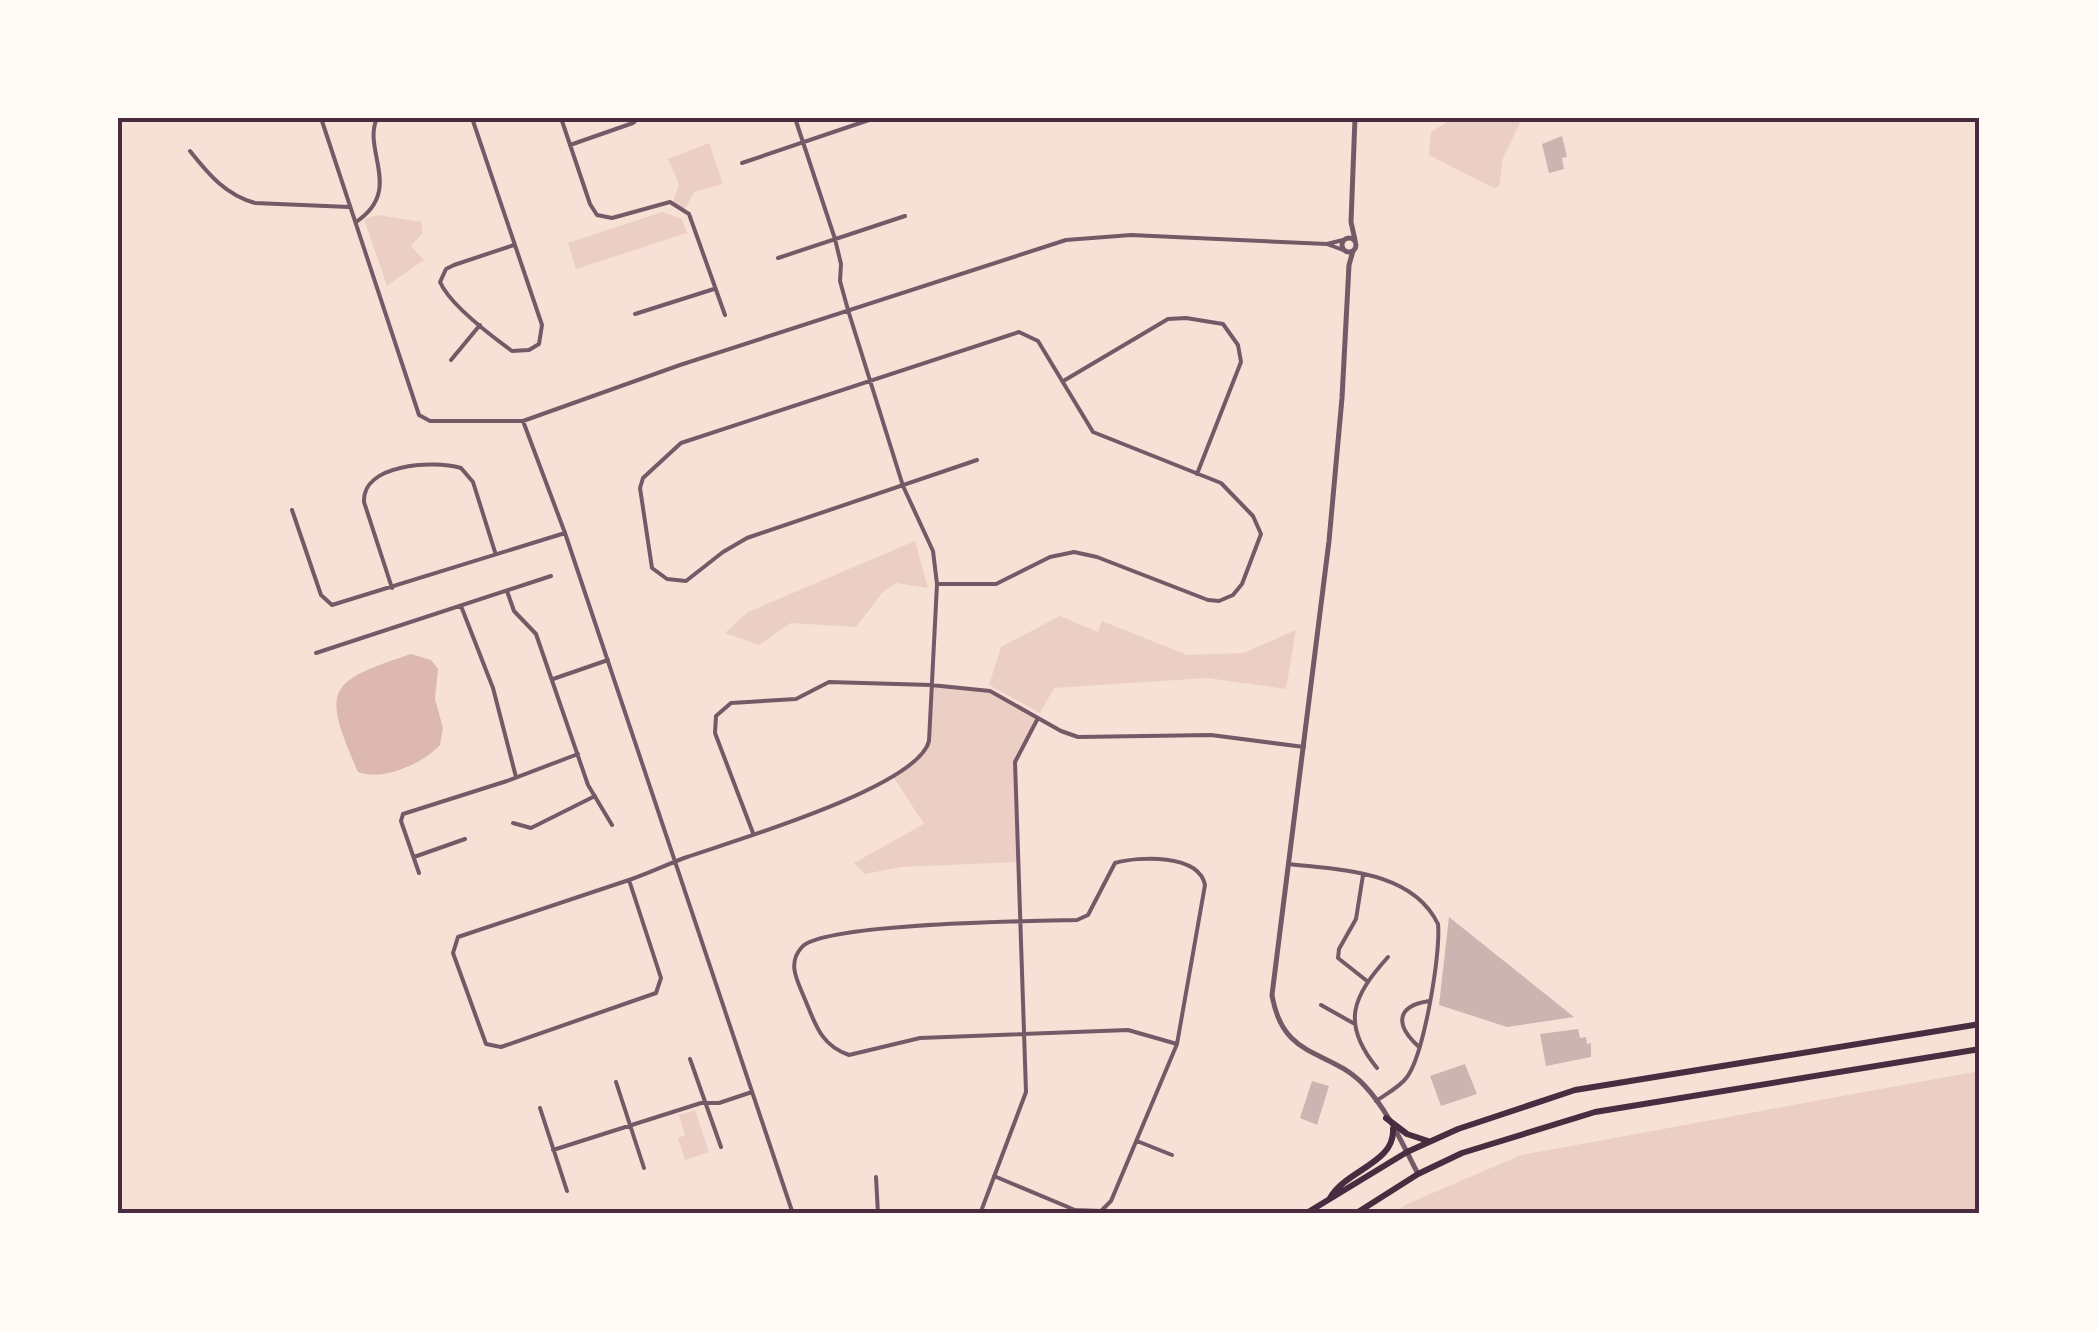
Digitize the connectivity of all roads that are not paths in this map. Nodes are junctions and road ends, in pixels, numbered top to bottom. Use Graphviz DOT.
graph roads {
  1 [pos="321,118"];
  2 [pos="377,118"];
  3 [pos="472,118"];
  4 [pos="561,118"];
  5 [pos="639,118"];
  6 [pos="795,118"];
  7 [pos="1356,118"];
  8 [pos="872,119"];
  9 [pos="803,142"];
  10 [pos="570,145"];
  11 [pos="190,152"];
  12 [pos="742,163"];
  13 [pos="349,206"];
  14 [pos="906,216"];
  15 [pos="1351,222"];
  16 [pos="355,223"];
  17 [pos="835,239"];
  18 [pos="1344,240"];
  19 [pos="1355,240"];
  20 [pos="1327,244"];
  21 [pos="514,245"];
  22 [pos="1347,251"];
  23 [pos="778,258"];
  24 [pos="714,288"];
  25 [pos="848,310"];
  26 [pos="635,314"];
  27 [pos="725,315"];
  28 [pos="480,324"];
  29 [pos="451,360"];
  30 [pos="870,380"];
  31 [pos="1063,381"];
  32 [pos="523,421"];
  33 [pos="977,460"];
  34 [pos="1197,474"];
  35 [pos="903,486"];
  36 [pos="292,510"];
  37 [pos="565,533"];
  38 [pos="495,554"];
  39 [pos="551,576"];
  40 [pos="937,584"];
  41 [pos="392,588"];
  42 [pos="507,591"];
  43 [pos="462,606"];
  44 [pos="316,653"];
  45 [pos="608,660"];
  46 [pos="553,679"];
  47 [pos="931,684"];
  48 [pos="1038,718"];
  49 [pos="1304,748"];
  50 [pos="578,754"];
  51 [pos="516,778"];
  52 [pos="595,796"];
  53 [pos="513,824"];
  54 [pos="612,825"];
  55 [pos="754,834"];
  56 [pos="464,839"];
  57 [pos="414,858"];
  58 [pos="675,861"];
  59 [pos="1288,864"];
  60 [pos="419,873"];
  61 [pos="1363,874"];
  62 [pos="629,880"];
  63 [pos="1021,922"];
  64 [pos="1388,957"];
  65 [pos="1367,980"];
  66 [pos="1430,1000"];
  67 [pos="1321,1006"];
  68 [pos="1354,1023"];
  69 [pos="1980,1024"];
  70 [pos="1025,1034"];
  71 [pos="1177,1044"];
  72 [pos="1418,1046"];
  73 [pos="1980,1049"];
  74 [pos="690,1058"];
  75 [pos="1376,1068"];
  76 [pos="616,1082"];
  77 [pos="752,1092"];
  78 [pos="1376,1101"];
  79 [pos="705,1102"];
  80 [pos="540,1108"];
  81 [pos="1386,1118"];
  82 [pos="630,1126"];
  83 [pos="1393,1130"];
  84 [pos="1136,1141"];
  85 [pos="1432,1141"];
  86 [pos="720,1147"];
  87 [pos="554,1150"];
  88 [pos="1406,1152"];
  89 [pos="1172,1156"];
  90 [pos="644,1168"];
  91 [pos="1418,1174"];
  92 [pos="994,1176"];
  93 [pos="876,1178"];
  94 [pos="567,1191"];
  95 [pos="1330,1199"];
  96 [pos="1074,1212"];
  97 [pos="793,1214"];
  98 [pos="878,1214"];
  99 [pos="980,1214"];
  100 [pos="1305,1214"];
  101 [pos="1355,1214"];
  1 -- 13 [label="street"];
  2 -- 16 [label="street"];
  3 -- 21 [label="street"];
  4 -- 10 [label="street"];
  5 -- 10 [label="street"];
  6 -- 9 [label="street"];
  7 -- 15 [label="street"];
  8 -- 9 [label="street"];
  9 -- 12 [label="street"];
  9 -- 17 [label="street"];
  10 -- 24 [label="street"];
  11 -- 13 [label="street"];
  13 -- 16 [label="street"];
  14 -- 17 [label="street"];
  15 -- 18 [label="street"];
  15 -- 19 [label="street"];
  16 -- 32 [label="street"];
  17 -- 23 [label="street"];
  17 -- 25 [label="street"];
  18 -- 19 [label="street"];
  18 -- 20 [label="street"];
  18 -- 22 [label="street"];
  19 -- 22 [label="street"];
  20 -- 22 [label="street"];
  20 -- 25 [label="street"];
  21 -- 28 [label="street"];
  21 -- 28 [label="street"];
  22 -- 49 [label="street"];
  24 -- 26 [label="street"];
  24 -- 27 [label="street"];
  25 -- 30 [label="street"];
  25 -- 32 [label="street"];
  28 -- 29 [label="street"];
  30 -- 31 [label="street"];
  30 -- 35 [label="street"];
  30 -- 35 [label="street"];
  31 -- 34 [label="street"];
  31 -- 34 [label="street"];
  32 -- 37 [label="street"];
  33 -- 35 [label="street"];
  34 -- 40 [label="street"];
  35 -- 40 [label="street"];
  36 -- 41 [label="street"];
  37 -- 38 [label="street"];
  37 -- 45 [label="street"];
  38 -- 41 [label="street"];
  38 -- 41 [label="street"];
  39 -- 42 [label="street"];
  40 -- 47 [label="street"];
  42 -- 43 [label="street"];
  42 -- 46 [label="street"];
  43 -- 44 [label="street"];
  43 -- 51 [label="street"];
  45 -- 46 [label="street"];
  45 -- 58 [label="street"];
  46 -- 50 [label="street"];
  47 -- 48 [label="street"];
  47 -- 55 [label="street"];
  47 -- 55 [label="street"];
  48 -- 49 [label="street"];
  48 -- 63 [label="street"];
  49 -- 59 [label="street"];
  50 -- 51 [label="street"];
  50 -- 52 [label="street"];
  51 -- 57 [label="street"];
  52 -- 53 [label="street"];
  52 -- 54 [label="street"];
  55 -- 58 [label="street"];
  56 -- 57 [label="street"];
  57 -- 60 [label="street"];
  58 -- 62 [label="street"];
  58 -- 77 [label="street"];
  59 -- 61 [label="street"];
  59 -- 78 [label="street"];
  61 -- 65 [label="street"];
  61 -- 66 [label="street"];
  62 -- 62 [label="street"];
  63 -- 70 [label="street"];
  63 -- 70 [label="street"];
  63 -- 71 [label="street"];
  64 -- 65 [label="street"];
  65 -- 68 [label="street"];
  66 -- 72 [label="street"];
  66 -- 72 [label="street"];
  67 -- 68 [label="street"];
  68 -- 75 [label="street"];
  69 -- 85 [label="main road"];
  70 -- 71 [label="street"];
  70 -- 92 [label="street"];
  71 -- 84 [label="street"];
  72 -- 78 [label="street"];
  73 -- 91 [label="main road"];
  74 -- 79 [label="street"];
  76 -- 82 [label="street"];
  77 -- 79 [label="street"];
  77 -- 97 [label="street"];
  78 -- 81 [label="street"];
  79 -- 82 [label="street"];
  79 -- 86 [label="street"];
  80 -- 87 [label="street"];
  81 -- 83 [label="street"];
  81 -- 85 [label="main road"];
  82 -- 87 [label="street"];
  82 -- 90 [label="street"];
  83 -- 88 [label="street"];
  83 -- 95 [label="main road"];
  84 -- 89 [label="street"];
  84 -- 96 [label="street"];
  85 -- 88 [label="main road"];
  87 -- 94 [label="street"];
  88 -- 91 [label="street"];
  88 -- 95 [label="main road"];
  91 -- 101 [label="main road"];
  92 -- 96 [label="street"];
  92 -- 99 [label="street"];
  93 -- 98 [label="street"];
  95 -- 100 [label="main road"];
}
